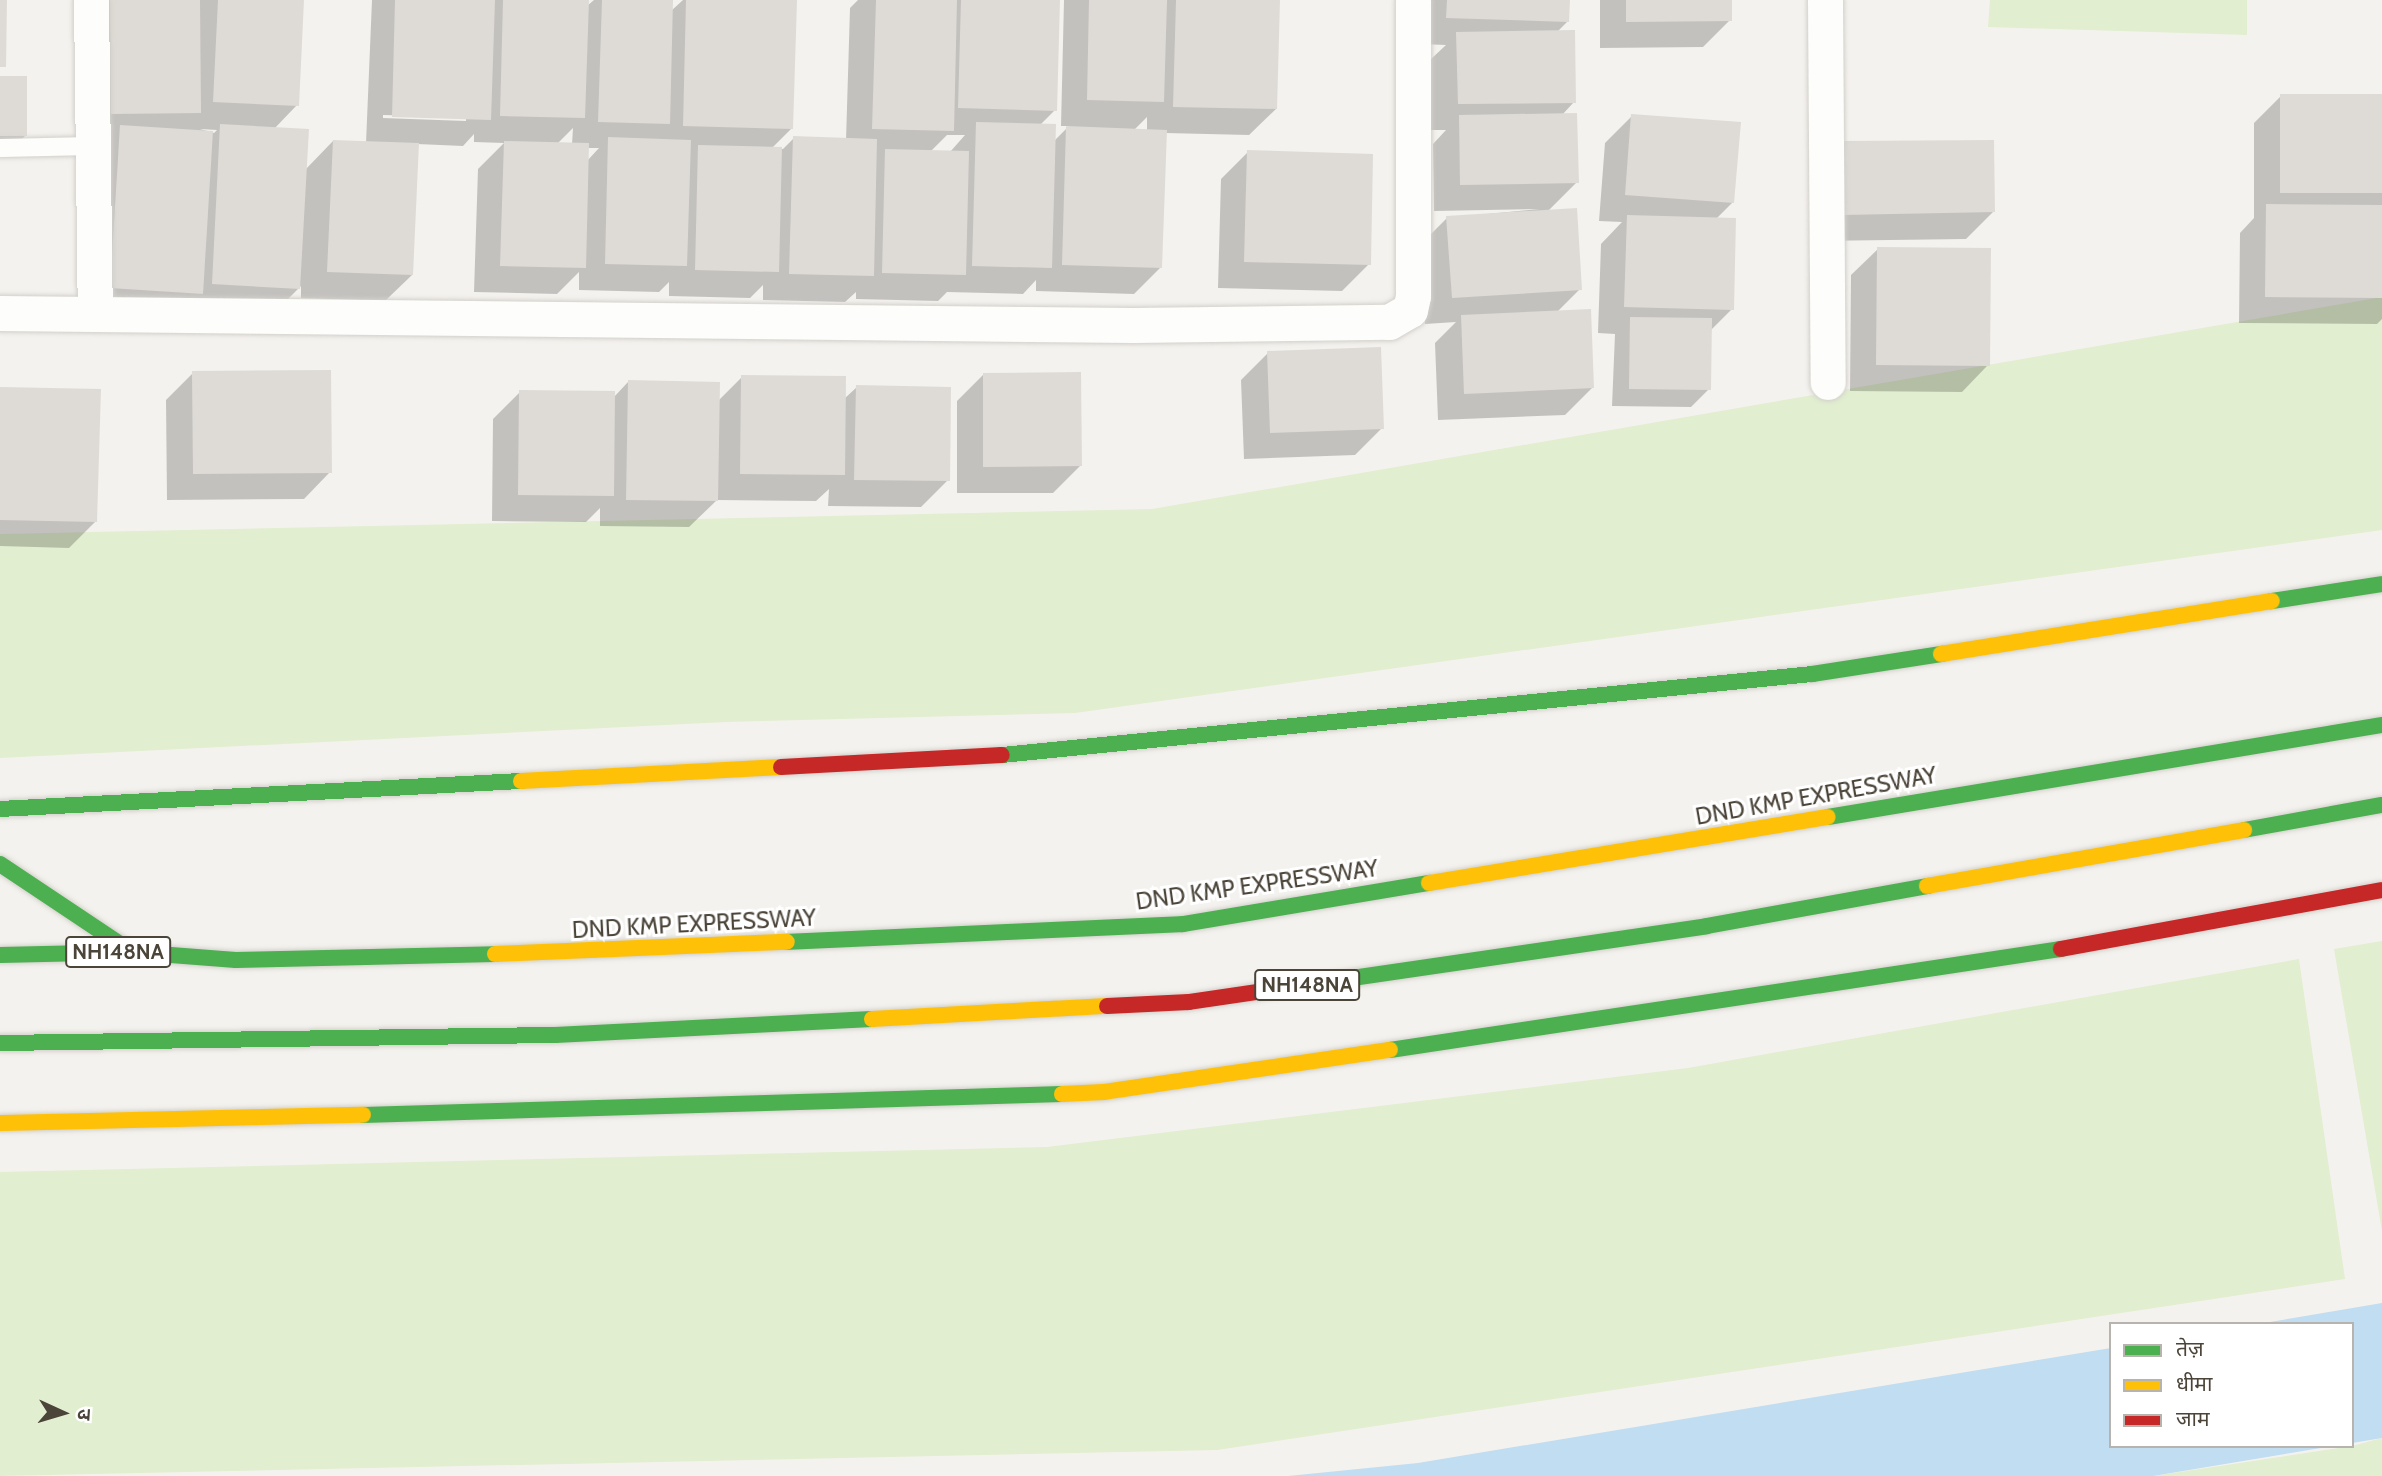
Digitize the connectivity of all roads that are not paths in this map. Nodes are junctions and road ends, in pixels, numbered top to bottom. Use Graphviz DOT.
graph roads {
  1 [pos="91,0"];
  2 [pos="1413,0"];
  3 [pos="1825,0"];
  4 [pos="93,146"];
  5 [pos="0,148"];
  6 [pos="95,312"];
  7 [pos="0,313"];
  8 [pos="1828,382"];
  9 [pos="2382,584"];
  10 [pos="2382,725"];
  11 [pos="2382,805"];
  12 [pos="0,809"];
  13 [pos="0,864"];
  14 [pos="2382,890"];
  15 [pos="132,952"];
  16 [pos="0,956"];
  17 [pos="0,1043"];
  18 [pos="0,1122"];
  1 -- 4 [label="street"];
  2 -- 6 [label="street"];
  3 -- 8 [label="street"];
  4 -- 5 [label="lane"];
  4 -- 6 [label="street"];
  6 -- 7 [label="street"];
  9 -- 12 [label="main road"];
  10 -- 15 [label="main road, DND KMP EXPRESSWAY / NH148NA"];
  11 -- 17 [label="main road, NH148NA"];
  13 -- 15 [label="main road"];
  14 -- 18 [label="main road"];
  15 -- 16 [label="main road, DND KMP EXPRESSWAY / NH148NA"];
}
